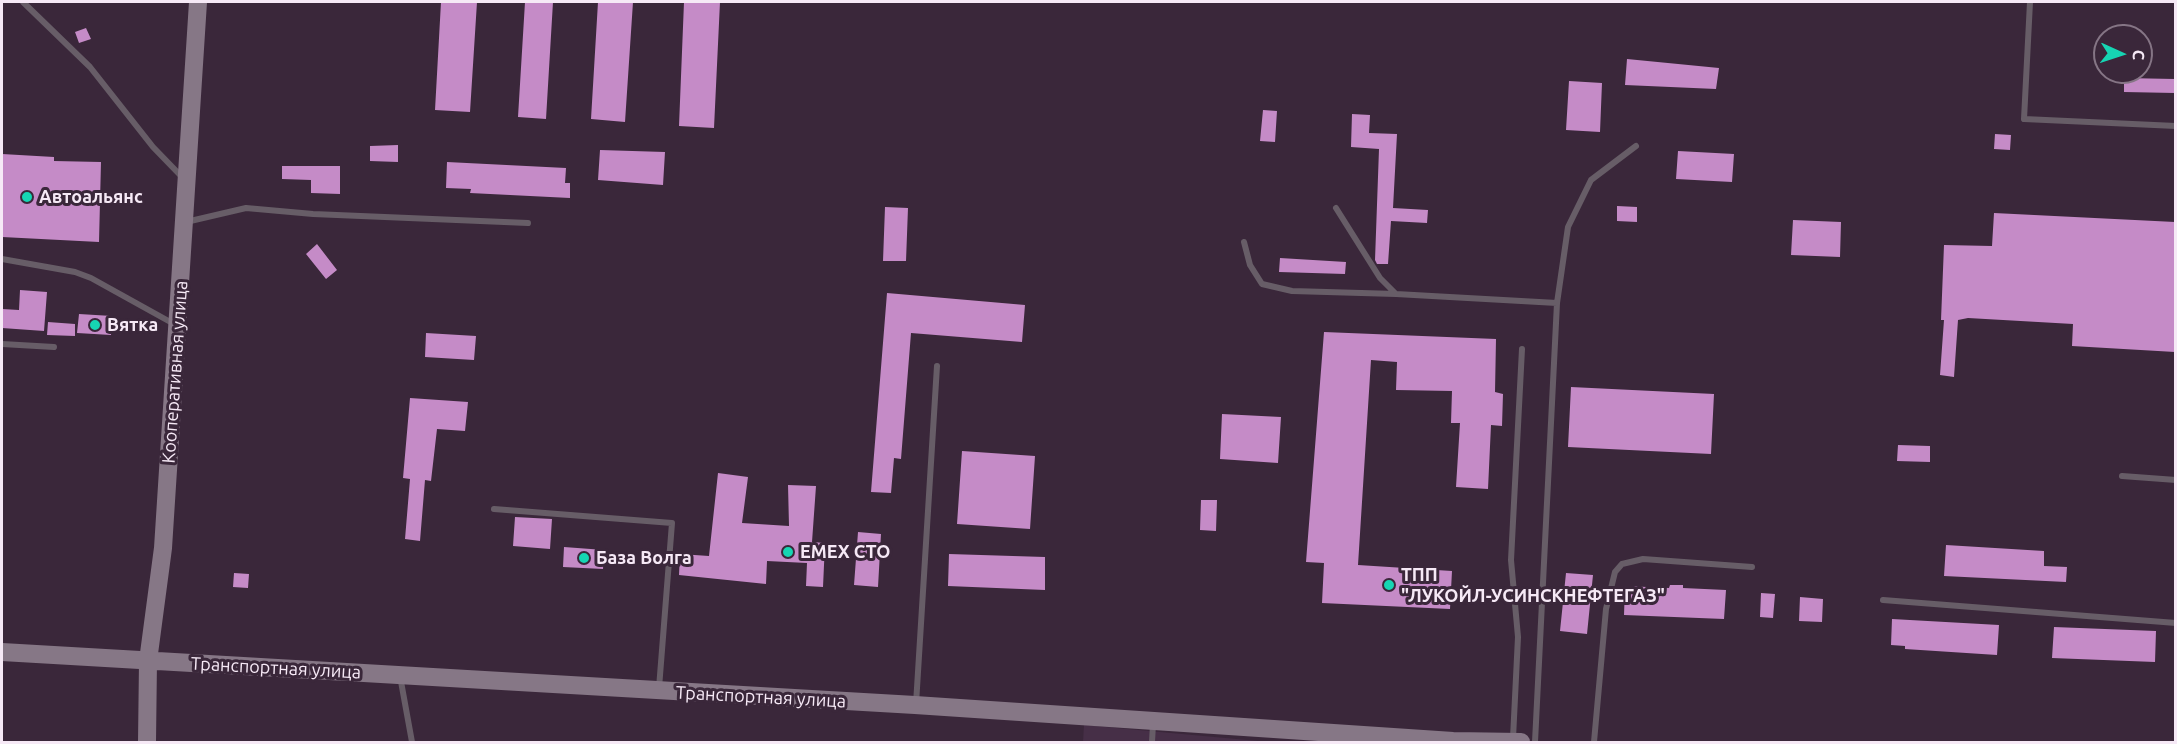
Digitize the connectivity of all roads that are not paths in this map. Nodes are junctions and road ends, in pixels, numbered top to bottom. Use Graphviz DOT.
graph roads {
  1 [pos="23,2"];
  2 [pos="198,2"];
  3 [pos="2030,2"];
  4 [pos="2175,126"];
  5 [pos="1636,146"];
  6 [pos="186,181"];
  7 [pos="1335,208"];
  8 [pos="185,222"];
  9 [pos="528,223"];
  10 [pos="1244,242"];
  11 [pos="2,259"];
  12 [pos="1396,294"];
  13 [pos="1557,303"];
  14 [pos="177,325"];
  15 [pos="2,344"];
  16 [pos="54,347"];
  17 [pos="1522,349"];
  18 [pos="937,366"];
  19 [pos="2122,476"];
  20 [pos="2175,480"];
  21 [pos="494,509"];
  22 [pos="1752,567"];
  23 [pos="1883,600"];
  24 [pos="2175,623"];
  25 [pos="2,652"];
  26 [pos="148,660"];
  27 [pos="400,675"];
  28 [pos="658,691"];
  29 [pos="915,705"];
  30 [pos="1153,721"];
  31 [pos="147,742"];
  32 [pos="412,742"];
  33 [pos="1152,742"];
  34 [pos="1453,742"];
  35 [pos="1513,742"];
  36 [pos="1521,742"];
  37 [pos="1535,742"];
  38 [pos="1594,742"];
  1 -- 6 [label="lane"];
  2 -- 6 [label="street, Кооперативная улица"];
  3 -- 4 [label="lane"];
  5 -- 13 [label="lane"];
  6 -- 8 [label="street, Кооперативная улица"];
  7 -- 12 [label="lane"];
  8 -- 9 [label="lane"];
  8 -- 14 [label="street, Кооперативная улица"];
  10 -- 12 [label="lane"];
  11 -- 14 [label="lane"];
  12 -- 13 [label="lane"];
  13 -- 37 [label="lane"];
  14 -- 26 [label="street, Кооперативная улица"];
  15 -- 16 [label="lane"];
  17 -- 35 [label="lane"];
  18 -- 29 [label="lane"];
  19 -- 20 [label="lane"];
  21 -- 28 [label="lane"];
  22 -- 38 [label="lane"];
  23 -- 24 [label="lane"];
  25 -- 26 [label="street, Транспортная улица"];
  26 -- 27 [label="street, Транспортная улица"];
  26 -- 31 [label="street, Кооперативная улица"];
  27 -- 28 [label="street, Транспортная улица"];
  27 -- 32 [label="lane"];
  28 -- 29 [label="street, Транспортная улица"];
  29 -- 30 [label="street, Транспортная улица"];
  30 -- 33 [label="lane"];
  30 -- 34 [label="street, Транспортная улица"];
  34 -- 35 [label="street, Транспортная улица"];
  35 -- 36 [label="street, Транспортная улица"];
}
